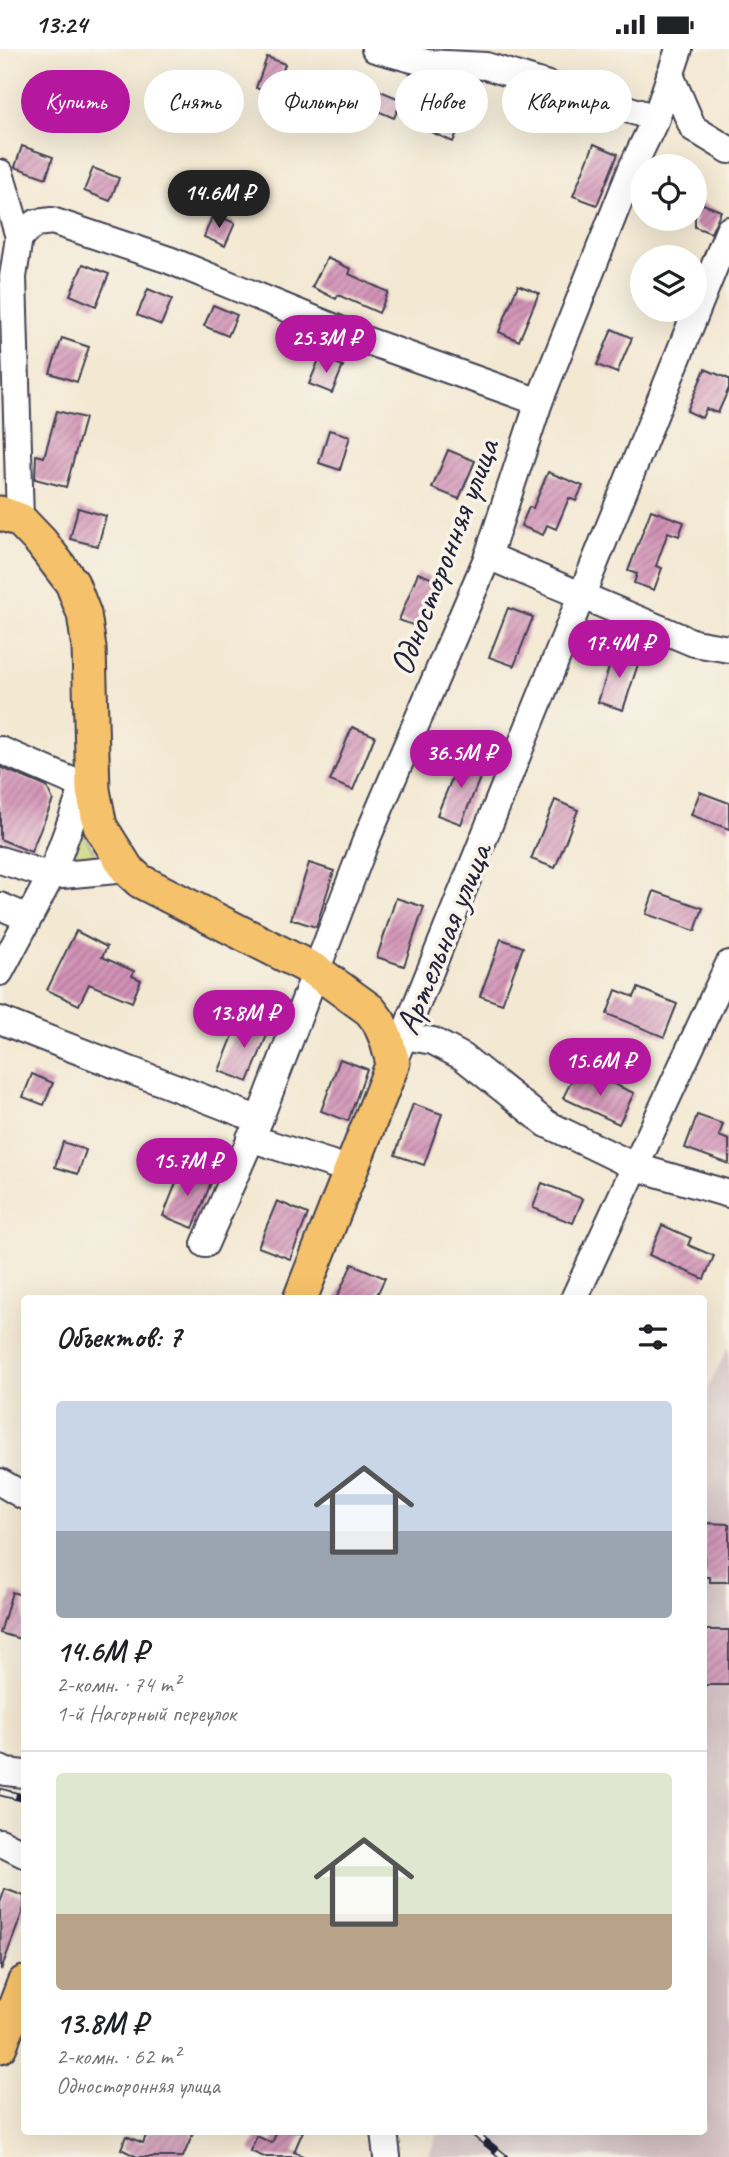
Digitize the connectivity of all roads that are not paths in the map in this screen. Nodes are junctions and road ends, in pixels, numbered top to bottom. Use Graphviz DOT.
graph roads {
  1 [pos="375,49"];
  2 [pos="679,49"];
  3 [pos="670,75"];
  4 [pos="656,118"];
  5 [pos="729,150"];
  6 [pos="0,173"];
  7 [pos="729,230"];
  8 [pos="19,237"];
  9 [pos="7,275"];
  10 [pos="539,402"];
  11 [pos="10,516"];
  12 [pos="488,556"];
  13 [pos="583,595"];
  14 [pos="729,649"];
  15 [pos="0,750"];
  16 [pos="89,788"];
  17 [pos="0,860"];
  18 [pos="127,869"];
  19 [pos="51,876"];
  20 [pos="0,906"];
  21 [pos="28,918"];
  22 [pos="729,964"];
  23 [pos="316,971"];
  24 [pos="0,972"];
  25 [pos="0,1020"];
  26 [pos="398,1050"];
  27 [pos="255,1129"];
  28 [pos="636,1167"];
  29 [pos="351,1170"];
  30 [pos="729,1193"];
  31 [pos="205,1244"];
  32 [pos="302,1295"];
  33 [pos="576,1295"];
  34 [pos="0,1482"];
  35 [pos="21,1494"];
  36 [pos="0,1769"];
  37 [pos="21,1774"];
  38 [pos="0,1842"];
  39 [pos="21,1852"];
  40 [pos="21,1991"];
  41 [pos="0,2046"];
  42 [pos="384,2135"];
  43 [pos="387,2157"];
  1 -- 4 [label="street"];
  2 -- 3 [label="street, Односторонняя улица"];
  3 -- 4 [label="street, Односторонняя улица"];
  3 -- 5 [label="street"];
  4 -- 10 [label="street, Односторонняя улица"];
  6 -- 8 [label="street"];
  7 -- 13 [label="street, Артельная улица"];
  8 -- 9 [label="street"];
  8 -- 10 [label="street"];
  9 -- 11 [label="street"];
  10 -- 12 [label="street, Односторонняя улица"];
  11 -- 16 [label="main road"];
  12 -- 13 [label="street"];
  12 -- 23 [label="street, Односторонняя улица"];
  13 -- 14 [label="street"];
  13 -- 26 [label="street, Артельная улица"];
  15 -- 16 [label="street"];
  16 -- 18 [label="main road"];
  16 -- 19 [label="street"];
  17 -- 19 [label="street"];
  18 -- 19 [label="street"];
  18 -- 23 [label="main road"];
  19 -- 21 [label="street"];
  20 -- 21 [label="street"];
  21 -- 24 [label="street"];
  22 -- 28 [label="street"];
  23 -- 26 [label="main road"];
  23 -- 27 [label="street, Односторонняя улица"];
  25 -- 27 [label="street"];
  26 -- 28 [label="street"];
  26 -- 29 [label="main road, Артельная улица"];
  27 -- 29 [label="street"];
  27 -- 31 [label="street, Односторонняя улица"];
  28 -- 30 [label="street"];
  28 -- 33 [label="street"];
  29 -- 32 [label="main road, Артельная улица"];
  34 -- 35 [label="street"];
  36 -- 37 [label="street"];
  38 -- 39 [label="street"];
  40 -- 41 [label="main road"];
  42 -- 43 [label="street"];
}
